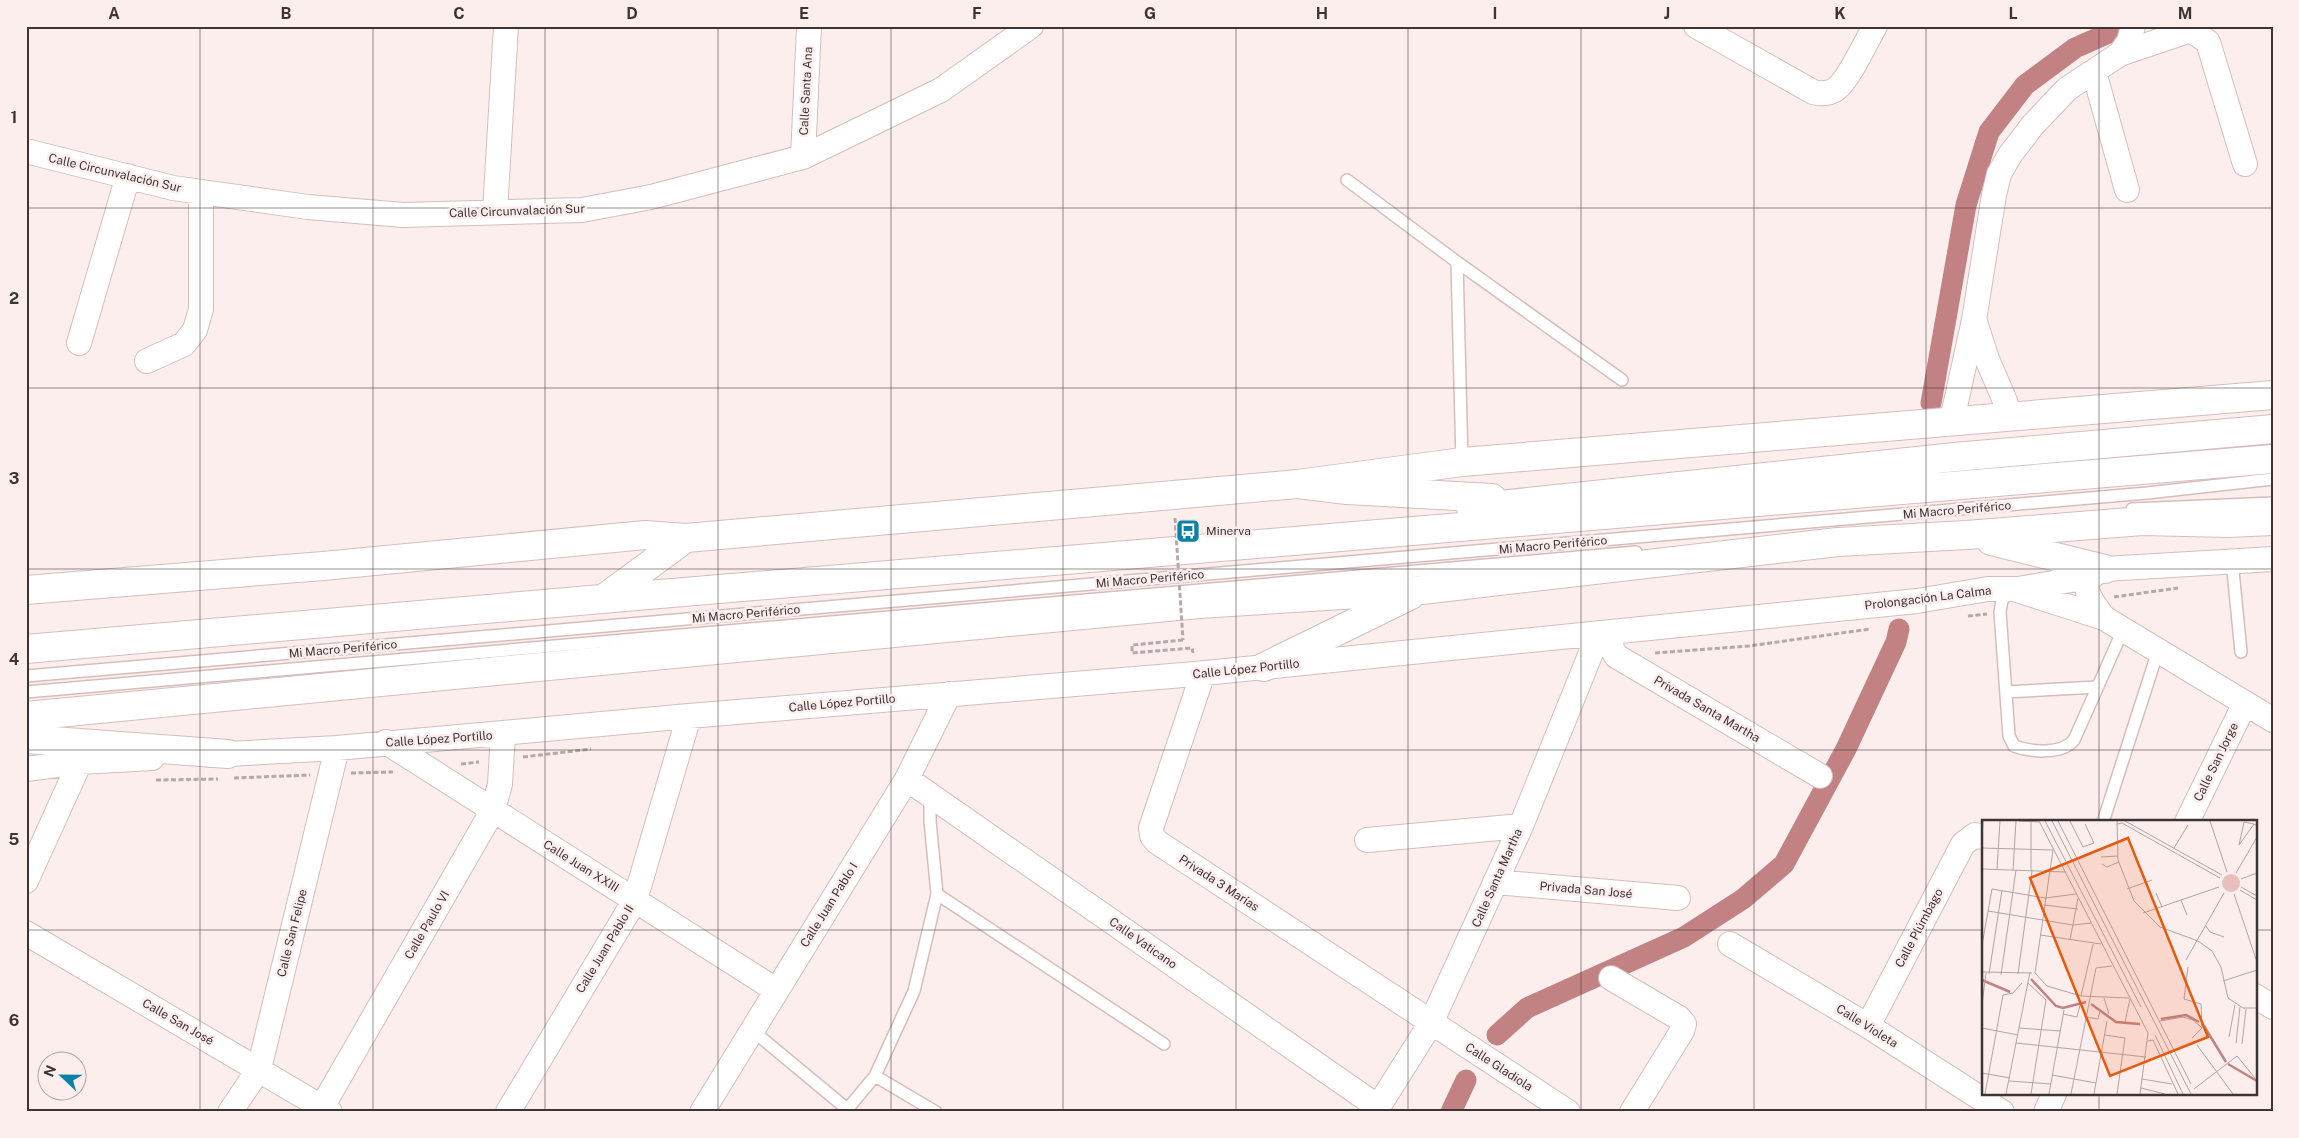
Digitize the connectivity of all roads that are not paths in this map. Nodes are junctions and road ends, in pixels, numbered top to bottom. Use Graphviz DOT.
graph roads {
  1 [pos="506,26"];
  2 [pos="809,26"];
  3 [pos="1031,26"];
  4 [pos="1876,26"];
  5 [pos="2133,26"];
  6 [pos="2188,28"];
  7 [pos="1711,30"];
  8 [pos="2120,54"];
  9 [pos="2094,72"];
  10 [pos="26,151"];
  11 [pos="803,156"];
  12 [pos="2245,164"];
  13 [pos="128,176"];
  14 [pos="1347,180"];
  15 [pos="2127,190"];
  16 [pos="201,192"];
  17 [pos="495,212"];
  18 [pos="1457,262"];
  19 [pos="1974,320"];
  20 [pos="79,343"];
  21 [pos="147,361"];
  22 [pos="1622,380"];
  23 [pos="2273,395"];
  24 [pos="2010,418"];
  25 [pos="1952,420"];
  26 [pos="2273,429"];
  27 [pos="2273,459"];
  28 [pos="1462,462"];
  29 [pos="2273,479"];
  30 [pos="1298,484"];
  31 [pos="1543,499"];
  32 [pos="2273,503"];
  33 [pos="2121,510"];
  34 [pos="2273,521"];
  35 [pos="1965,529"];
  36 [pos="686,538"];
  37 [pos="1230,548"];
  38 [pos="1684,548"];
  39 [pos="1644,551"];
  40 [pos="2273,560"];
  41 [pos="2232,561"];
  42 [pos="2097,573"];
  43 [pos="2014,589"];
  44 [pos="26,590"];
  45 [pos="1422,590"];
  46 [pos="603,599"];
  47 [pos="2114,624"];
  48 [pos="1602,633"];
  49 [pos="26,649"];
  50 [pos="2158,651"];
  51 [pos="2240,652"];
  52 [pos="1264,667"];
  53 [pos="1203,673"];
  54 [pos="26,676"];
  55 [pos="2097,687"];
  56 [pos="26,692"];
  57 [pos="2006,692"];
  58 [pos="949,694"];
  59 [pos="2245,703"];
  60 [pos="26,716"];
  61 [pos="689,716"];
  62 [pos="2273,720"];
  63 [pos="503,734"];
  64 [pos="26,739"];
  65 [pos="386,742"];
  66 [pos="337,748"];
  67 [pos="228,754"];
  68 [pos="80,762"];
  69 [pos="26,769"];
  70 [pos="1820,776"];
  71 [pos="907,780"];
  72 [pos="930,796"];
  73 [pos="493,810"];
  74 [pos="2104,820"];
  75 [pos="2188,820"];
  76 [pos="1521,826"];
  77 [pos="1979,836"];
  78 [pos="1367,840"];
  79 [pos="26,881"];
  80 [pos="1495,882"];
  81 [pos="937,894"];
  82 [pos="1678,898"];
  83 [pos="635,900"];
  84 [pos="26,933"];
  85 [pos="1730,944"];
  86 [pos="1611,978"];
  87 [pos="776,990"];
  88 [pos="2256,997"];
  89 [pos="2273,1007"];
  90 [pos="1431,1023"];
  91 [pos="1868,1026"];
  92 [pos="752,1030"];
  93 [pos="1164,1044"];
  94 [pos="258,1069"];
  95 [pos="875,1076"];
  96 [pos="2053,1096"];
  97 [pos="326,1109"];
  98 [pos="1376,1109"];
  99 [pos="846,1111"];
  100 [pos="230,1112"];
  101 [pos="508,1112"];
  102 [pos="702,1112"];
  103 [pos="936,1112"];
  104 [pos="1568,1112"];
  105 [pos="1632,1112"];
  106 [pos="2002,1112"];
  107 [pos="2046,1112"];
  1 -- 17 [label="street"];
  2 -- 11 [label="street, Calle Santa Ana"];
  3 -- 11 [label="street, Calle Circunvalación Sur"];
  4 -- 7 [label="street"];
  5 -- 8 [label="street"];
  6 -- 8 [label="street"];
  6 -- 12 [label="street"];
  8 -- 9 [label="street"];
  9 -- 15 [label="street"];
  9 -- 19 [label="street"];
  10 -- 13 [label="street, Calle Circunvalación Sur"];
  11 -- 17 [label="street, Calle Circunvalación Sur"];
  13 -- 16 [label="street, Calle Circunvalación Sur"];
  13 -- 20 [label="street"];
  14 -- 18 [label="lane"];
  16 -- 17 [label="street, Calle Circunvalación Sur"];
  16 -- 21 [label="street"];
  18 -- 22 [label="lane"];
  18 -- 28 [label="lane"];
  19 -- 24 [label="street"];
  19 -- 25 [label="street"];
  23 -- 24 [label="main road"];
  24 -- 25 [label="main road"];
  25 -- 28 [label="main road"];
  26 -- 31 [label="main road"];
  27 -- 37 [label="main road"];
  28 -- 30 [label="main road"];
  29 -- 54 [label="lane, Mi Macro Periférico"];
  30 -- 31 [label="main road"];
  30 -- 36 [label="main road"];
  31 -- 37 [label="main road"];
  32 -- 33 [label="lane"];
  34 -- 35 [label="main road"];
  35 -- 38 [label="lane, Mi Macro Periférico"];
  35 -- 42 [label="main road"];
  35 -- 45 [label="main road"];
  36 -- 44 [label="main road"];
  36 -- 46 [label="main road"];
  37 -- 46 [label="main road"];
  39 -- 56 [label="lane, Mi Macro Periférico"];
  40 -- 41 [label="street"];
  41 -- 42 [label="street"];
  41 -- 51 [label="lane"];
  42 -- 43 [label="street"];
  42 -- 47 [label="street, Prolongación La Calma"];
  43 -- 47 [label="street, Prolongación La Calma"];
  43 -- 48 [label="street, Prolongación La Calma"];
  43 -- 57 [label="lane"];
  45 -- 52 [label="main road"];
  45 -- 60 [label="main road"];
  46 -- 49 [label="main road"];
  47 -- 50 [label="street, Prolongación La Calma"];
  47 -- 55 [label="lane"];
  48 -- 52 [label="street, Calle López Portillo"];
  48 -- 70 [label="street, Privada Santa Martha"];
  48 -- 76 [label="street, Calle Santa Martha"];
  50 -- 59 [label="street, Prolongación La Calma"];
  50 -- 74 [label="lane"];
  52 -- 53 [label="street, Calle López Portillo"];
  53 -- 58 [label="street, Calle López Portillo"];
  53 -- 90 [label="street, Privada 3 Marías"];
  55 -- 57 [label="lane"];
  55 -- 57 [label="lane"];
  58 -- 61 [label="street, Calle López Portillo"];
  58 -- 71 [label="street, Calle Juan Pablo I"];
  59 -- 62 [label="street, Prolongación La Calma"];
  59 -- 75 [label="street, Calle San Jorge"];
  61 -- 63 [label="street, Calle López Portillo"];
  61 -- 83 [label="street, Calle Juan Pablo II"];
  63 -- 65 [label="street, Calle López Portillo"];
  63 -- 73 [label="street, Calle Paulo VI"];
  64 -- 67 [label="main road"];
  65 -- 66 [label="street, Calle López Portillo"];
  65 -- 73 [label="street, Calle Juan XXIII"];
  66 -- 67 [label="street, Calle López Portillo"];
  66 -- 94 [label="street, Calle San Felipe"];
  67 -- 68 [label="street, Calle López Portillo"];
  68 -- 69 [label="street, Calle López Portillo"];
  68 -- 79 [label="street"];
  71 -- 72 [label="street, Calle Vaticano"];
  71 -- 87 [label="street, Calle Juan Pablo I"];
  72 -- 81 [label="lane"];
  72 -- 98 [label="street, Calle Vaticano"];
  73 -- 83 [label="street, Calle Juan XXIII"];
  73 -- 97 [label="street, Calle Paulo VI"];
  76 -- 78 [label="street"];
  76 -- 80 [label="street, Calle Santa Martha"];
  77 -- 91 [label="street, Calle Plúmbago"];
  80 -- 82 [label="street, Privada San José"];
  80 -- 90 [label="street, Calle Santa Martha"];
  81 -- 93 [label="lane"];
  81 -- 95 [label="lane"];
  83 -- 87 [label="street, Calle Juan XXIII"];
  83 -- 101 [label="street, Calle Juan Pablo II"];
  84 -- 94 [label="street, Calle San José"];
  85 -- 91 [label="street, Calle Violeta"];
  86 -- 105 [label="street"];
  87 -- 92 [label="street, Calle Juan Pablo I"];
  88 -- 89 [label="street"];
  90 -- 98 [label="street, Calle Santa Martha"];
  90 -- 104 [label="street, Calle Gladiola"];
  91 -- 106 [label="street, Calle Violeta"];
  92 -- 99 [label="lane"];
  92 -- 102 [label="street, Calle Juan Pablo I"];
  94 -- 97 [label="street, Calle San José"];
  94 -- 100 [label="street, Calle San Felipe"];
  95 -- 99 [label="lane"];
  95 -- 103 [label="lane"];
  96 -- 107 [label="street"];
}
